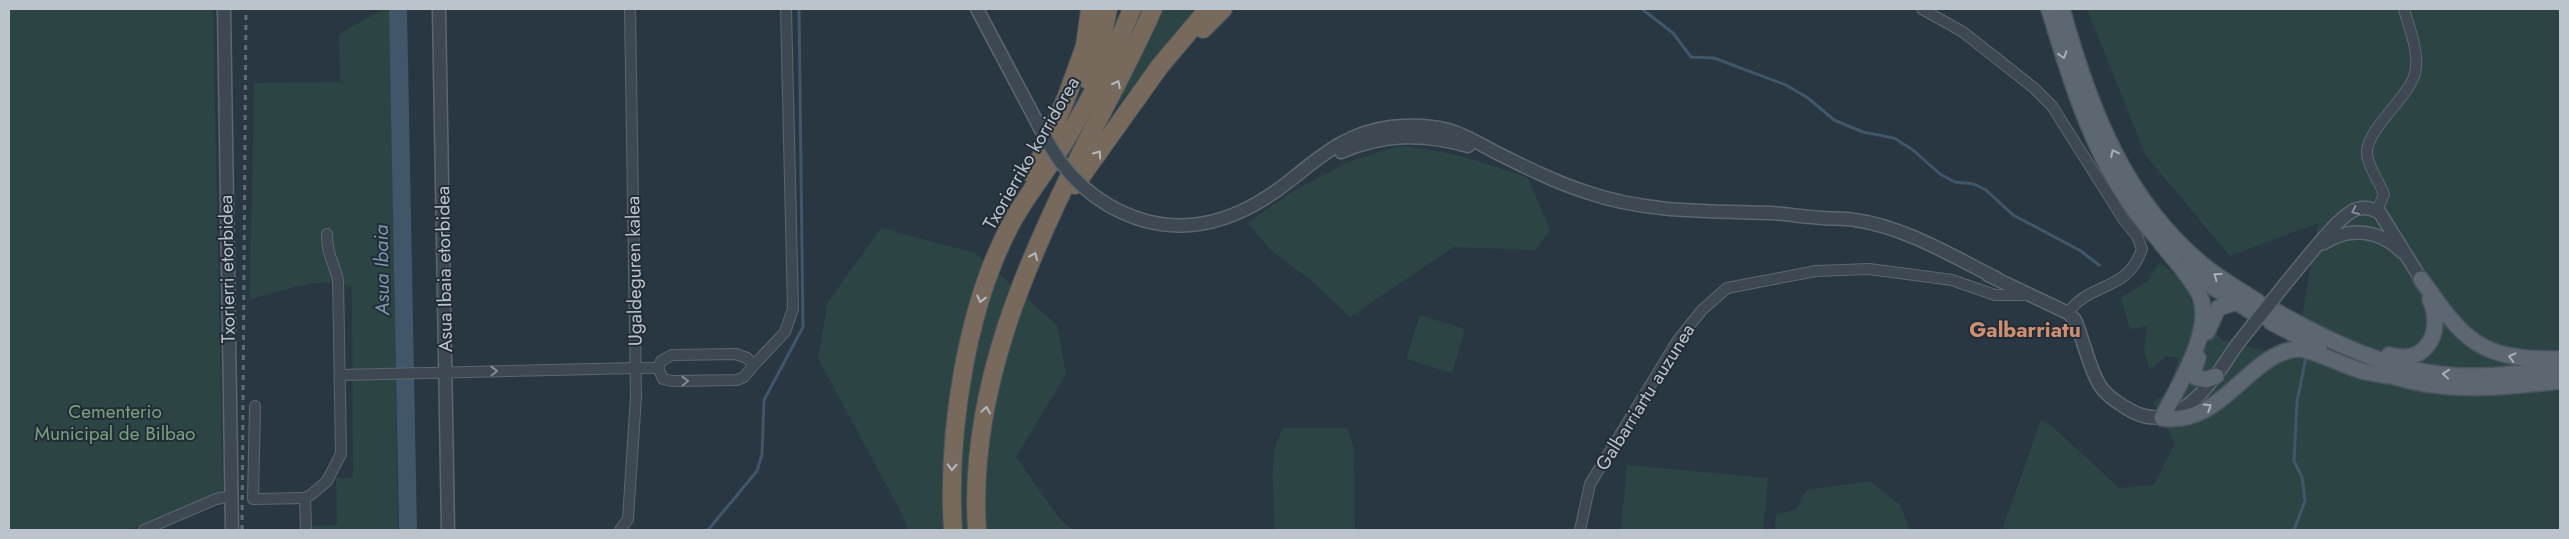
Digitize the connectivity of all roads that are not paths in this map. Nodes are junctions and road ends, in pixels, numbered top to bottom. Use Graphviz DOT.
graph roads {
  1 [pos="224,9"];
  2 [pos="439,9"];
  3 [pos="630,9"];
  4 [pos="786,9"];
  5 [pos="977,9"];
  6 [pos="1090,9"];
  7 [pos="1108,9"];
  8 [pos="1132,9"];
  9 [pos="1152,9"];
  10 [pos="1208,9"];
  11 [pos="1223,9"];
  12 [pos="1922,9"];
  13 [pos="2049,9"];
  14 [pos="2062,9"];
  15 [pos="2404,9"];
  16 [pos="1137,98"];
  17 [pos="1038,182"];
  18 [pos="2377,211"];
  19 [pos="1012,221"];
  20 [pos="1049,222"];
  21 [pos="327,234"];
  22 [pos="2162,243"];
  23 [pos="2316,248"];
  24 [pos="2410,260"];
  25 [pos="2422,279"];
  26 [pos="2034,295"];
  27 [pos="2237,302"];
  28 [pos="2068,313"];
  29 [pos="2349,349"];
  30 [pos="2560,359"];
  31 [pos="754,365"];
  32 [pos="636,368"];
  33 [pos="658,368"];
  34 [pos="2560,369"];
  35 [pos="446,373"];
  36 [pos="340,375"];
  37 [pos="2216,376"];
  38 [pos="2396,377"];
  39 [pos="2560,381"];
  40 [pos="255,406"];
  41 [pos="2162,418"];
  42 [pos="231,496"];
  43 [pos="305,498"];
  44 [pos="144,530"];
  45 [pos="232,530"];
  46 [pos="306,530"];
  47 [pos="448,530"];
  48 [pos="620,530"];
  49 [pos="953,530"];
  50 [pos="977,530"];
  51 [pos="1580,530"];
  1 -- 42 [label="street, Txorierri etorbidea"];
  2 -- 35 [label="street, Asua Ibaia etorbidea"];
  3 -- 32 [label="street, Ugaldeguren kalea"];
  4 -- 31 [label="street"];
  5 -- 26 [label="street, Galbarriartu auzunea, bridge"];
  6 -- 19 [label="highway"];
  7 -- 17 [label="highway"];
  8 -- 17 [label="highway, Txorierriko korridorea"];
  20 -- 9 [label="highway, one-way"];
  10 -- 16 [label="highway"];
  11 -- 16 [label="highway"];
  12 -- 28 [label="street"];
  13 -- 22 [label="main road, one-way"];
  27 -- 14 [label="main road, one-way"];
  15 -- 18 [label="street"];
  20 -- 16 [label="highway, one-way"];
  17 -- 19 [label="highway, Txorierriko korridorea"];
  18 -- 23 [label="street, one-way"];
  18 -- 24 [label="street"];
  19 -- 49 [label="highway, Txorierriko korridorea, one-way"];
  50 -- 20 [label="highway, one-way"];
  21 -- 36 [label="street"];
  22 -- 27 [label="main road"];
  22 -- 41 [label="main road"];
  23 -- 24 [label="street"];
  23 -- 37 [label="street, bridge"];
  24 -- 25 [label="street"];
  25 -- 29 [label="main road"];
  30 -- 25 [label="main road, one-way"];
  26 -- 28 [label="street, Galbarriartu auzunea"];
  26 -- 51 [label="street, Galbarriartu auzunea"];
  27 -- 37 [label="main road"];
  28 -- 41 [label="street"];
  34 -- 29 [label="main road, one-way"];
  29 -- 38 [label="main road"];
  31 -- 33 [label="street"];
  33 -- 31 [label="street, one-way"];
  32 -- 33 [label="street"];
  35 -- 32 [label="street, one-way"];
  32 -- 48 [label="street, Ugaldeguren kalea"];
  35 -- 36 [label="street"];
  35 -- 47 [label="street, Asua Ibaia etorbidea"];
  36 -- 43 [label="street"];
  37 -- 41 [label="street"];
  38 -- 39 [label="main road"];
  41 -- 38 [label="main road, one-way"];
  40 -- 43 [label="street"];
  42 -- 44 [label="street"];
  42 -- 45 [label="street, Txorierri etorbidea"];
  43 -- 46 [label="street"];
}
